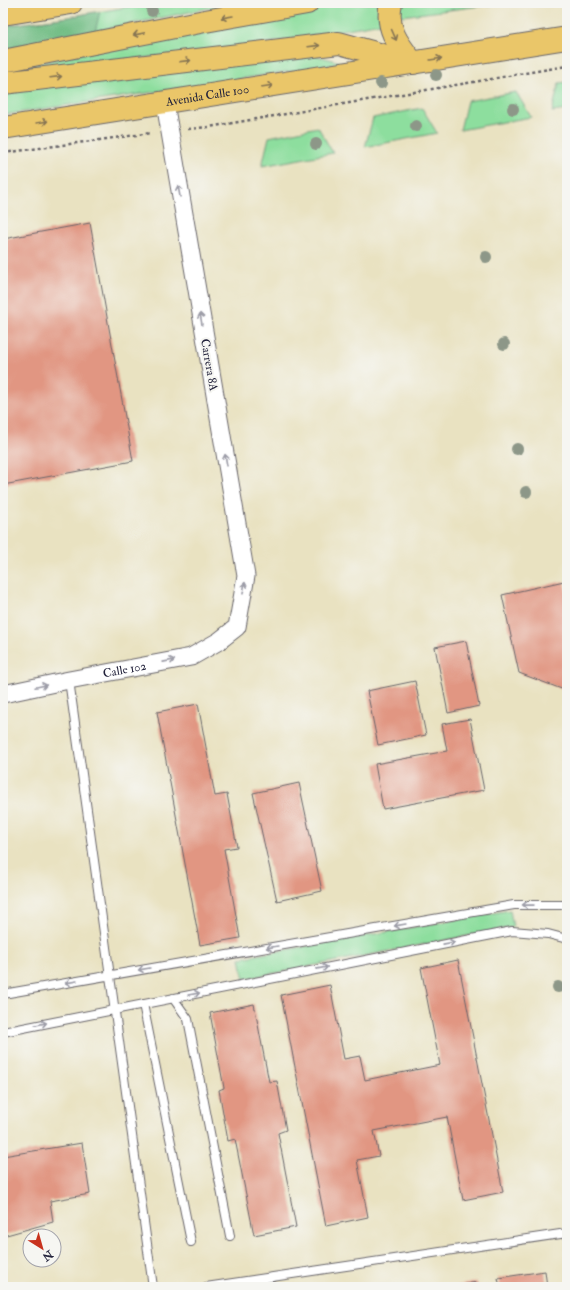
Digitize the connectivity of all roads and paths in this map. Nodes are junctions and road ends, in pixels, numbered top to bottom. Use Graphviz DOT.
graph roads {
  1 [pos="71,3"];
  2 [pos="307,3"];
  3 [pos="391,3"];
  4 [pos="3,14"];
  5 [pos="567,38"];
  6 [pos="3,60"];
  7 [pos="413,63"];
  8 [pos="567,66"];
  9 [pos="3,83"];
  10 [pos="165,103"];
  11 [pos="3,128"];
  12 [pos="169,130"];
  13 [pos="3,153"];
  14 [pos="237,627"];
  15 [pos="69,680"];
  16 [pos="3,694"];
  17 [pos="567,905"];
  18 [pos="567,939"];
  19 [pos="110,975"];
  20 [pos="3,994"];
  21 [pos="173,998"];
  22 [pos="143,1004"];
  23 [pos="115,1009"];
  24 [pos="3,1032"];
  25 [pos="567,1233"];
  26 [pos="230,1236"];
  27 [pos="191,1242"];
  28 [pos="153,1287"];
  29 [pos="206,1287"];
  1 -- 4 [label="main road"];
  2 -- 6 [label="main road, one-way"];
  3 -- 7 [label="main road, one-way"];
  7 -- 5 [label="main road, Avenida Calle 100, one-way"];
  9 -- 7 [label="main road, Avenida Calle 100, one-way"];
  10 -- 7 [label="main road, Avenida Calle 100, one-way"];
  8 -- 12 [label="path"];
  11 -- 10 [label="main road, Avenida Calle 100, one-way"];
  10 -- 12 [label="street, Carrera 8A"];
  12 -- 13 [label="path"];
  14 -- 12 [label="street, Carrera 8A, one-way"];
  15 -- 14 [label="street, Calle 102, one-way"];
  16 -- 15 [label="street, Calle 102, one-way"];
  15 -- 19 [label="lane"];
  17 -- 19 [label="lane, one-way"];
  21 -- 18 [label="lane, one-way"];
  19 -- 20 [label="lane, one-way"];
  19 -- 23 [label="lane"];
  21 -- 22 [label="lane"];
  21 -- 26 [label="lane"];
  22 -- 23 [label="lane"];
  22 -- 27 [label="lane"];
  24 -- 23 [label="lane, one-way"];
  23 -- 28 [label="lane"];
  25 -- 29 [label="lane"];
}
